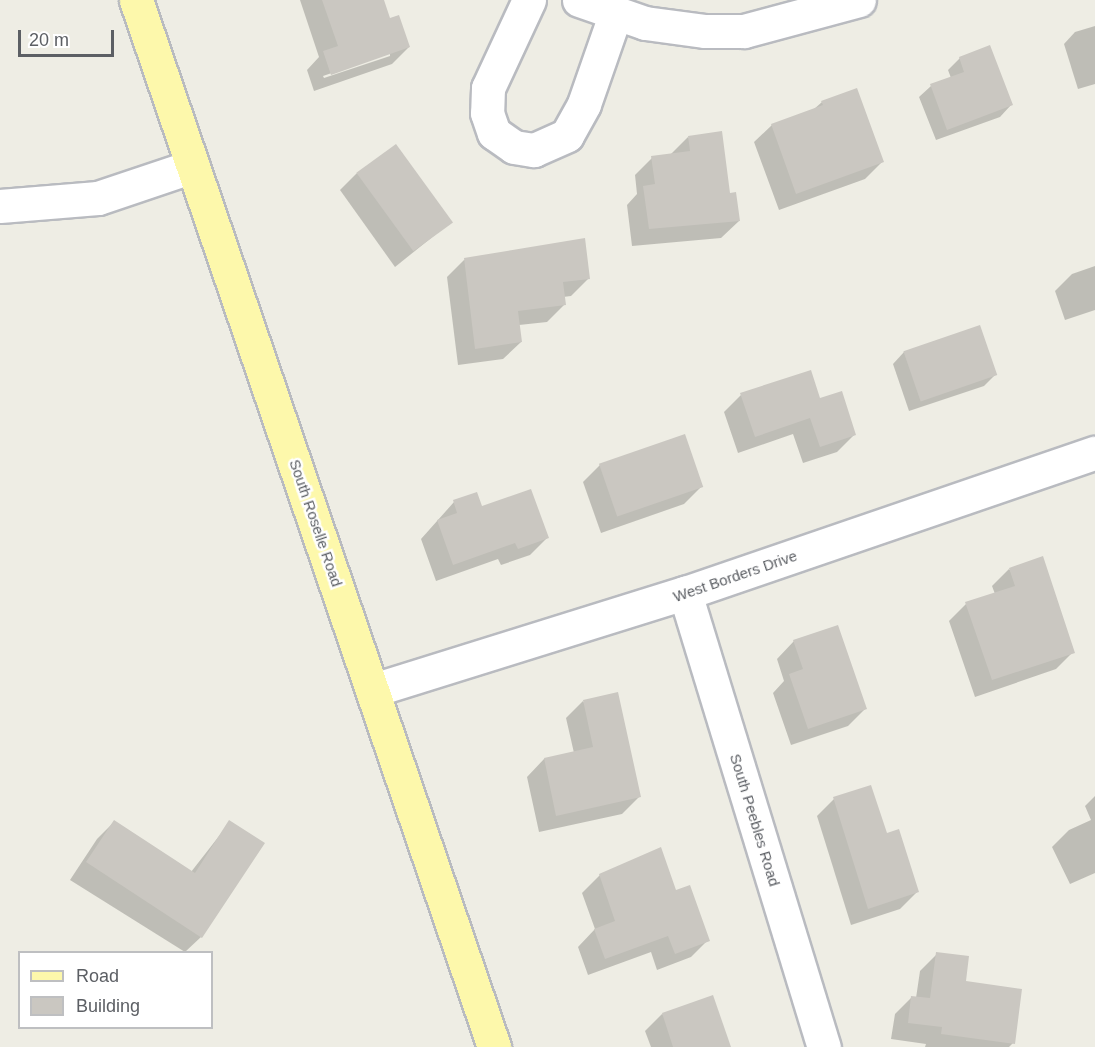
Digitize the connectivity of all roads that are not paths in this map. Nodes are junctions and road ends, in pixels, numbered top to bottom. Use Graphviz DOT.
graph roads {
  1 [pos="136,0"];
  2 [pos="529,0"];
  3 [pos="579,0"];
  4 [pos="859,0"];
  5 [pos="616,12"];
  6 [pos="193,166"];
  7 [pos="0,206"];
  8 [pos="1095,453"];
  9 [pos="685,593"];
  10 [pos="373,690"];
  11 [pos="494,1047"];
  12 [pos="824,1047"];
  1 -- 6 [label="main road, South Roselle Road"];
  2 -- 5 [label="street"];
  3 -- 5 [label="street"];
  4 -- 5 [label="street"];
  6 -- 7 [label="street"];
  6 -- 10 [label="main road, South Roselle Road"];
  8 -- 9 [label="street, West Borders Drive"];
  9 -- 10 [label="street, West Borders Drive"];
  9 -- 12 [label="street, South Peebles Road"];
  10 -- 11 [label="main road, South Roselle Road"];
}
